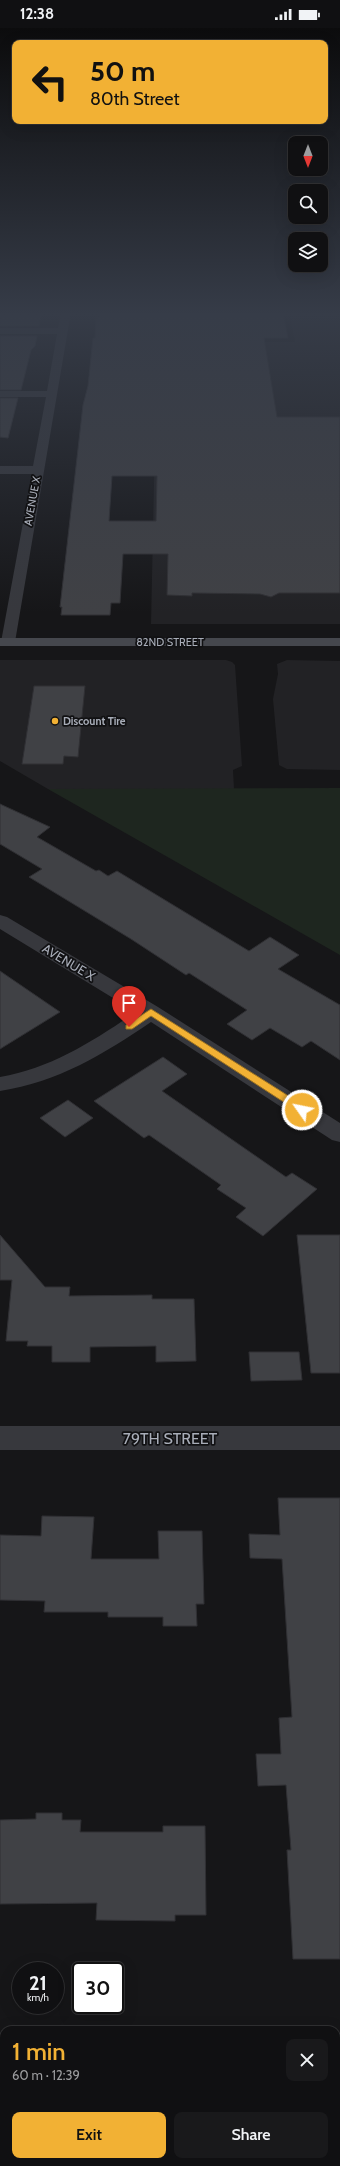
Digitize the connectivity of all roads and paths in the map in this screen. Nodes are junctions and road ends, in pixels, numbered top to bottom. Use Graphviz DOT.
graph roads {
  1 [pos="48,412"];
  2 [pos="0,470"];
  3 [pos="38,470"];
  4 [pos="4,642"];
  5 [pos="340,642"];
  6 [pos="0,921"];
  7 [pos="151,1012"];
  8 [pos="0,1084"];
  9 [pos="340,1134"];
  10 [pos="0,1438"];
  11 [pos="340,1438"];
  1 -- 3 [label="street, AVENUE X"];
  2 -- 3 [label="street"];
  3 -- 4 [label="street, AVENUE X"];
  4 -- 5 [label="main road, 82ND STREET"];
  6 -- 7 [label="street, AVENUE X"];
  7 -- 8 [label="street"];
  7 -- 9 [label="street, AVENUE X"];
  10 -- 11 [label="street, 79TH STREET"];
}
